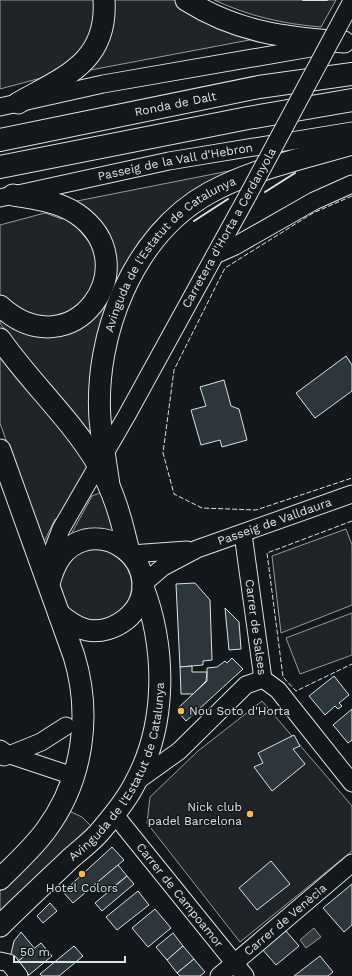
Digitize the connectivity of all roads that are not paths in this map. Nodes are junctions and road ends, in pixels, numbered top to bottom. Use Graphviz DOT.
graph roads {
  1 [pos="104,0"];
  2 [pos="186,0"];
  3 [pos="352,1"];
  4 [pos="348,42"];
  5 [pos="352,74"];
  6 [pos="352,100"];
  7 [pos="9,105"];
  8 [pos="352,131"];
  9 [pos="0,140"];
  10 [pos="352,144"];
  11 [pos="0,167"];
  12 [pos="352,184"];
  13 [pos="6,196"];
  14 [pos="215,255"];
  15 [pos="0,306"];
  16 [pos="0,339"];
  17 [pos="1,453"];
  18 [pos="101,459"];
  19 [pos="352,494"];
  20 [pos="243,534"];
  21 [pos="197,549"];
  22 [pos="130,553"];
  23 [pos="49,584"];
  24 [pos="143,586"];
  25 [pos="59,614"];
  26 [pos="264,679"];
  27 [pos="66,726"];
  28 [pos="2,754"];
  29 [pos="74,776"];
  30 [pos="137,781"];
  31 [pos="352,783"];
  32 [pos="113,816"];
  33 [pos="352,863"];
  34 [pos="0,879"];
  35 [pos="0,926"];
  36 [pos="0,961"];
  37 [pos="240,970"];
  38 [pos="20,976"];
  39 [pos="219,976"];
  1 -- 7 [label="main road"];
  2 -- 4 [label="main road"];
  3 -- 14 [label="street, Carretera d'Horta a Cerdanyola, bridge"];
  4 -- 7 [label="street"];
  5 -- 9 [label="highway, Ronda de Dalt"];
  6 -- 11 [label="highway"];
  8 -- 13 [label="street, Passeig de la Vall d'Hebron"];
  10 -- 18 [label="main road, Avinguda de l'Estatut de Catalunya"];
  12 -- 14 [label="street"];
  13 -- 15 [label="main road"];
  14 -- 18 [label="street, Carretera d'Horta a Cerdanyola"];
  16 -- 18 [label="main road, Avinguda de l'Estatut de Catalunya"];
  17 -- 23 [label="main road"];
  18 -- 22 [label="main road, Avinguda de l'Estatut de Catalunya"];
  18 -- 23 [label="street"];
  19 -- 20 [label="street, Passeig de Valldaura"];
  20 -- 21 [label="street, Passeig de Valldaura"];
  20 -- 26 [label="street, Carrer de Salses"];
  21 -- 22 [label="street, Passeig de Valldaura"];
  21 -- 24 [label="street, Passeig de Valldaura"];
  22 -- 23 [label="main road"];
  22 -- 24 [label="main road, Avinguda de l'Estatut de Catalunya"];
  23 -- 25 [label="main road"];
  24 -- 25 [label="main road"];
  24 -- 30 [label="main road, Avinguda de l'Estatut de Catalunya"];
  25 -- 29 [label="main road"];
  26 -- 30 [label="street"];
  26 -- 31 [label="street, Carrer de Salses"];
  27 -- 28 [label="street"];
  28 -- 29 [label="street"];
  29 -- 34 [label="main road"];
  30 -- 32 [label="main road, Avinguda de l'Estatut de Catalunya"];
  32 -- 35 [label="main road, Avinguda de l'Estatut de Catalunya"];
  32 -- 37 [label="street, Carrer de Campoamor"];
  33 -- 37 [label="street, Carrer de Venècia"];
  36 -- 38 [label="street"];
  37 -- 39 [label="street, Carrer de Venècia"];
}
